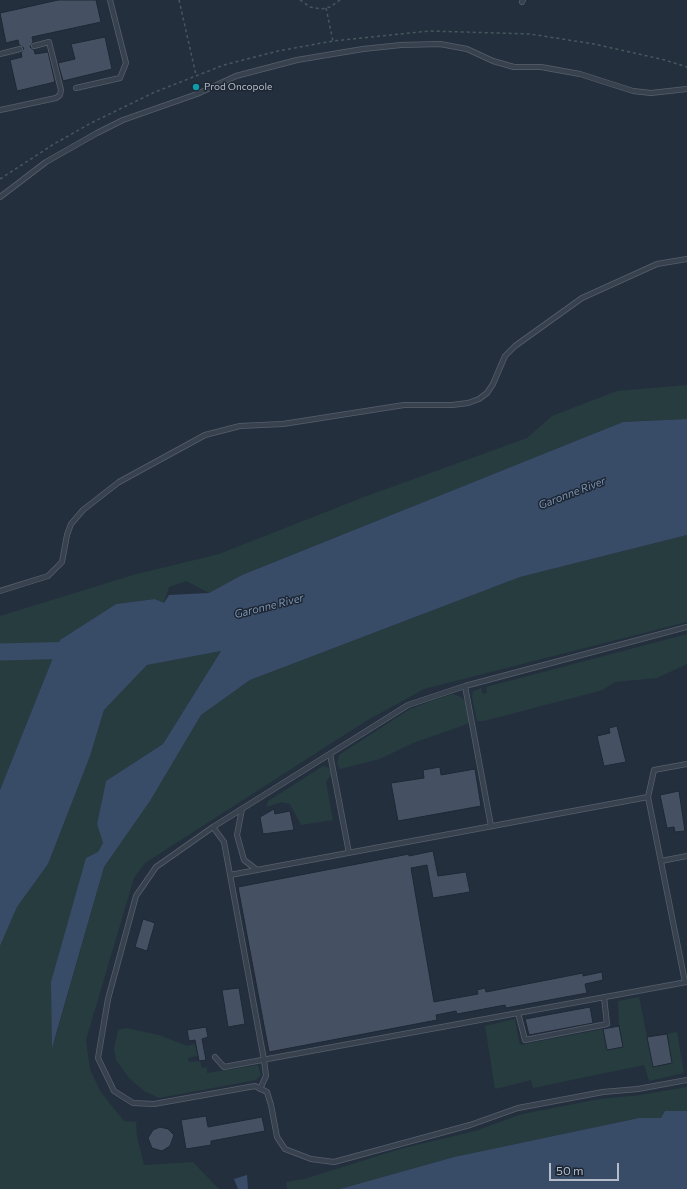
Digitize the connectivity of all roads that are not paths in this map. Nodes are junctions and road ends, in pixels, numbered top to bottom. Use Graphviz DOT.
graph roads {
  1 [pos="110,0"];
  2 [pos="34,46"];
  3 [pos="20,49"];
  4 [pos="0,54"];
  5 [pos="76,88"];
  6 [pos="687,89"];
  7 [pos="0,110"];
  8 [pos="0,197"];
  9 [pos="687,258"];
  10 [pos="0,591"];
  11 [pos="687,627"];
  12 [pos="465,686"];
  13 [pos="330,754"];
  14 [pos="687,764"];
  15 [pos="648,797"];
  16 [pos="242,809"];
  17 [pos="491,826"];
  18 [pos="213,827"];
  19 [pos="349,853"];
  20 [pos="687,856"];
  21 [pos="661,861"];
  22 [pos="257,870"];
  23 [pos="230,875"];
  24 [pos="686,982"];
  25 [pos="604,997"];
  26 [pos="518,1013"];
  27 [pos="215,1057"];
  28 [pos="264,1060"];
  29 [pos="687,1080"];
  30 [pos="260,1089"];
  1 -- 5 [label="lane"];
  2 -- 7 [label="lane"];
  3 -- 4 [label="lane"];
  6 -- 8 [label="lane"];
  9 -- 10 [label="lane"];
  11 -- 12 [label="lane"];
  12 -- 13 [label="lane"];
  12 -- 17 [label="lane"];
  13 -- 16 [label="lane"];
  13 -- 19 [label="lane"];
  14 -- 15 [label="lane"];
  15 -- 17 [label="lane"];
  15 -- 21 [label="lane"];
  16 -- 18 [label="lane"];
  16 -- 22 [label="lane"];
  17 -- 19 [label="lane"];
  18 -- 23 [label="lane"];
  18 -- 30 [label="lane"];
  19 -- 22 [label="lane"];
  20 -- 21 [label="lane"];
  21 -- 24 [label="lane"];
  22 -- 23 [label="lane"];
  23 -- 28 [label="lane"];
  24 -- 25 [label="lane"];
  25 -- 26 [label="lane"];
  25 -- 26 [label="lane"];
  26 -- 28 [label="lane"];
  27 -- 28 [label="lane"];
  28 -- 30 [label="lane"];
  29 -- 30 [label="lane"];
}
